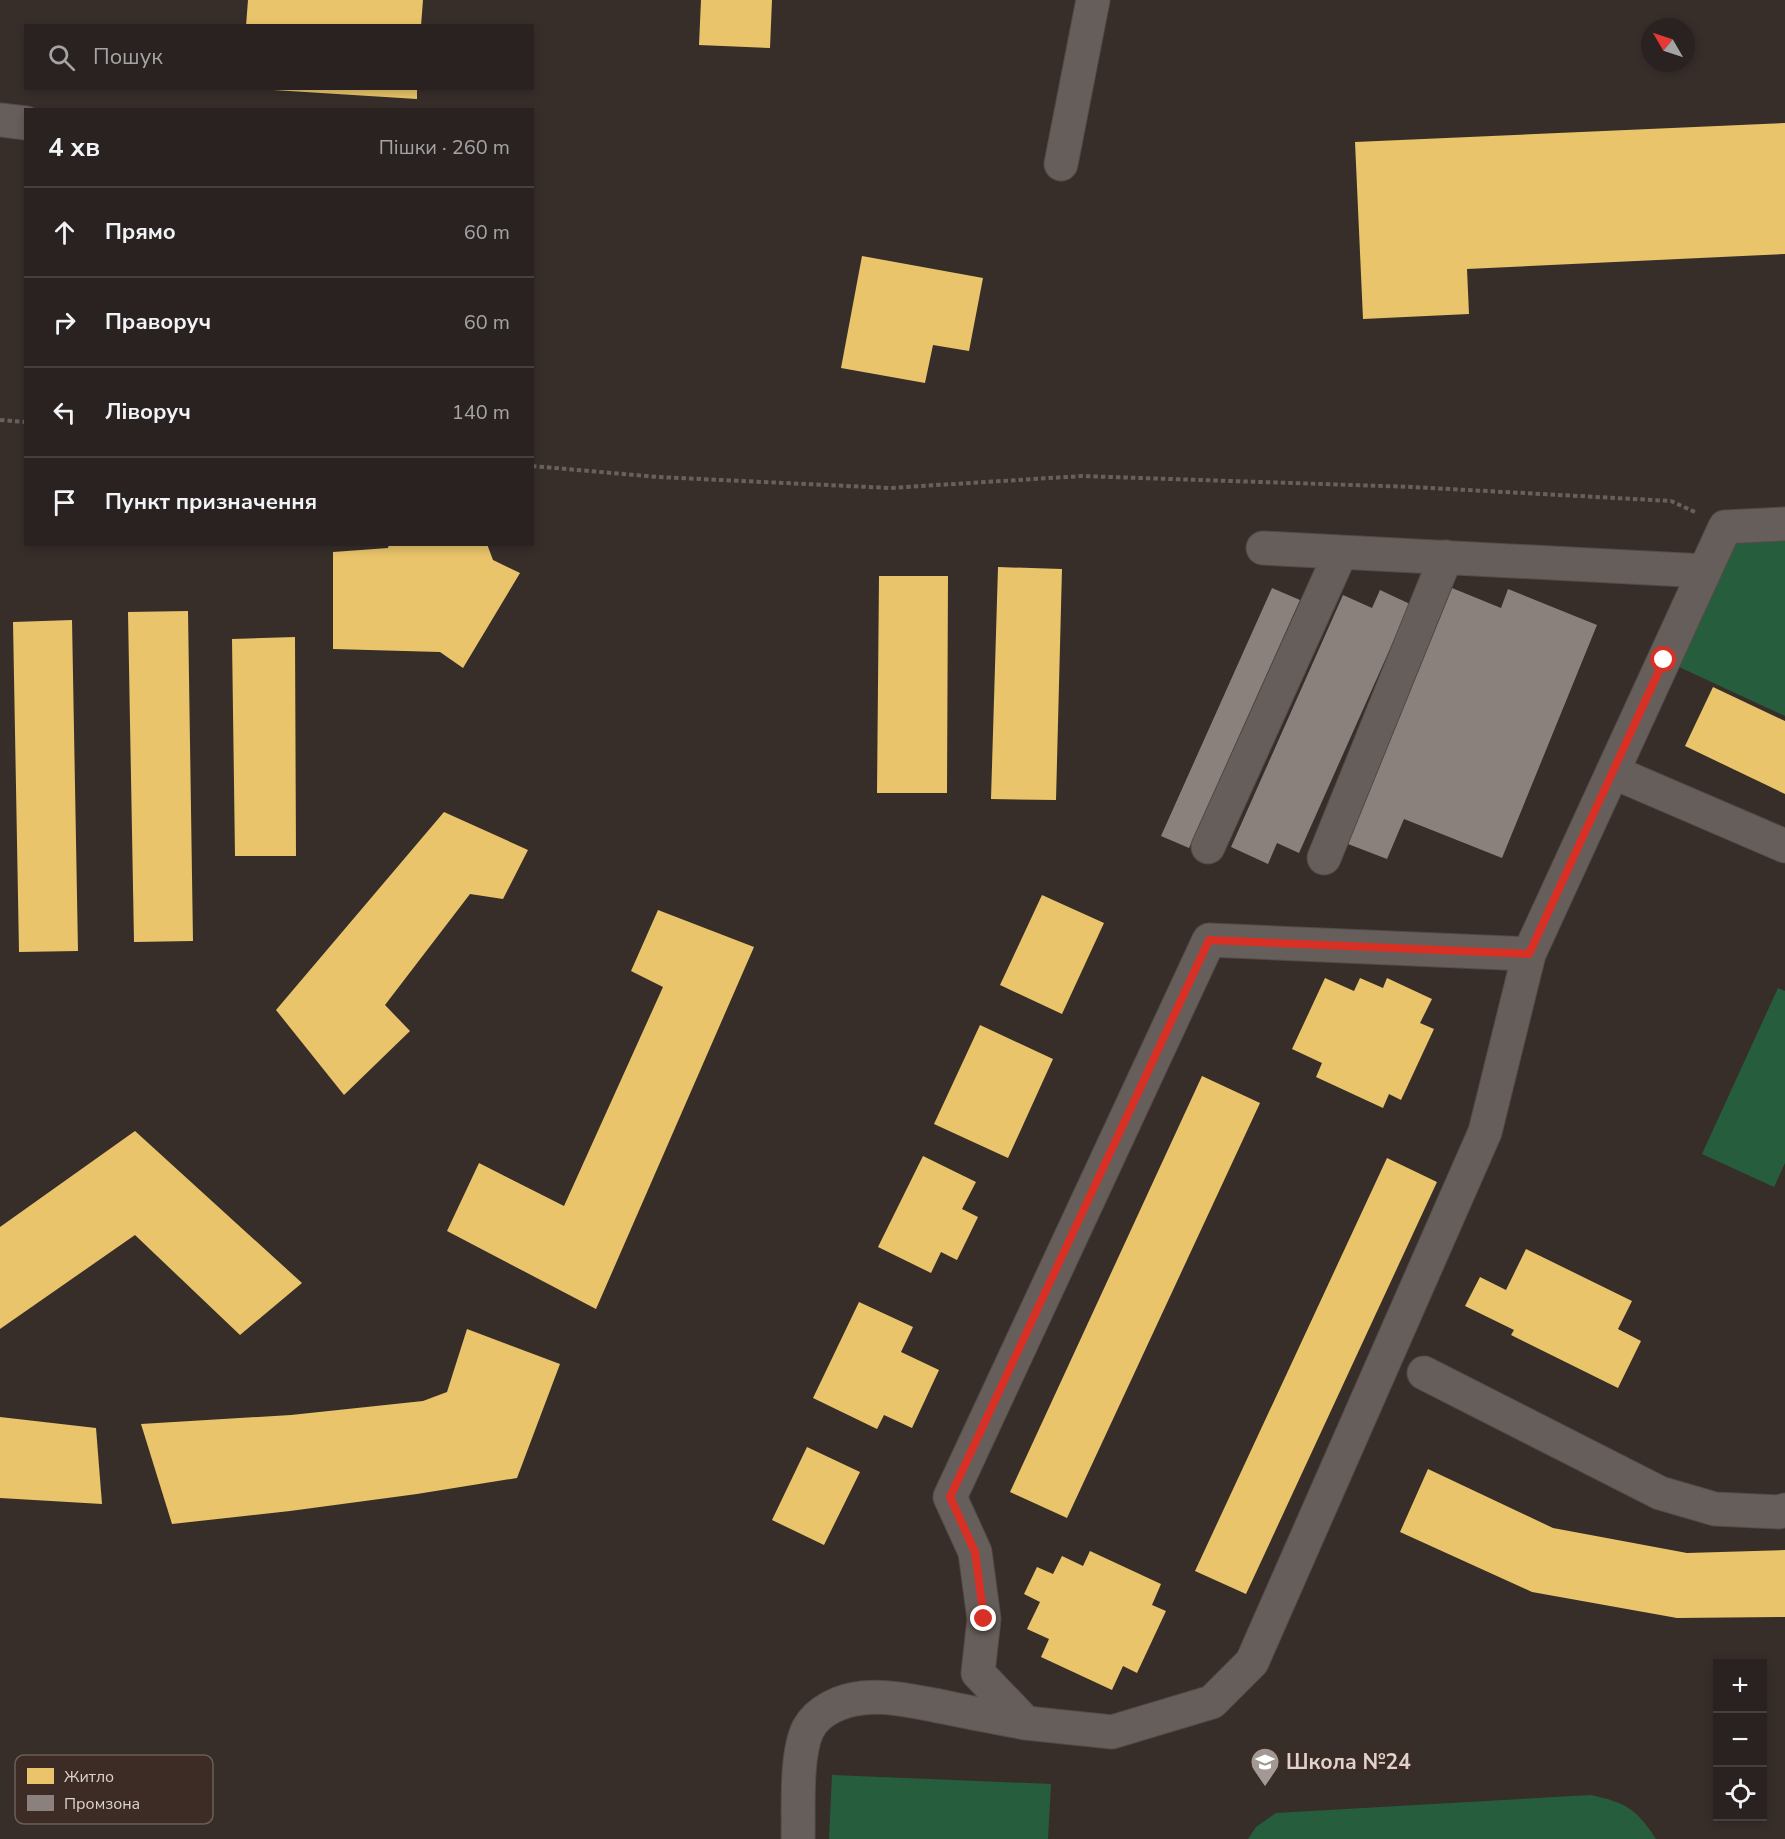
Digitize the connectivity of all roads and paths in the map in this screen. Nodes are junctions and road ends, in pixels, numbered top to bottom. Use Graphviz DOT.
graph roads {
  1 [pos="1093,0"];
  2 [pos="0,120"];
  3 [pos="24,123"];
  4 [pos="1061,164"];
  5 [pos="0,420"];
  6 [pos="24,422"];
  7 [pos="534,466"];
  8 [pos="1785,524"];
  9 [pos="1725,527"];
  10 [pos="1263,548"];
  11 [pos="1341,552"];
  12 [pos="1446,557"];
  13 [pos="1705,571"];
  14 [pos="1613,772"];
  15 [pos="1785,846"];
  16 [pos="1208,847"];
  17 [pos="1323,858"];
  18 [pos="1529,954"];
  19 [pos="1425,1373"];
  20 [pos="1785,1510"];
  21 [pos="1026,1724"];
  22 [pos="798,1839"];
  1 -- 4 [label="lane"];
  2 -- 3 [label="lane"];
  5 -- 6 [label="path"];
  7 -- 9 [label="path"];
  8 -- 9 [label="lane"];
  9 -- 13 [label="lane"];
  10 -- 11 [label="lane"];
  11 -- 12 [label="lane"];
  11 -- 16 [label="lane"];
  12 -- 13 [label="lane"];
  12 -- 17 [label="lane"];
  13 -- 14 [label="lane"];
  14 -- 15 [label="lane"];
  14 -- 18 [label="lane"];
  18 -- 21 [label="lane"];
  18 -- 21 [label="lane"];
  19 -- 20 [label="lane"];
  21 -- 22 [label="lane"];
}
